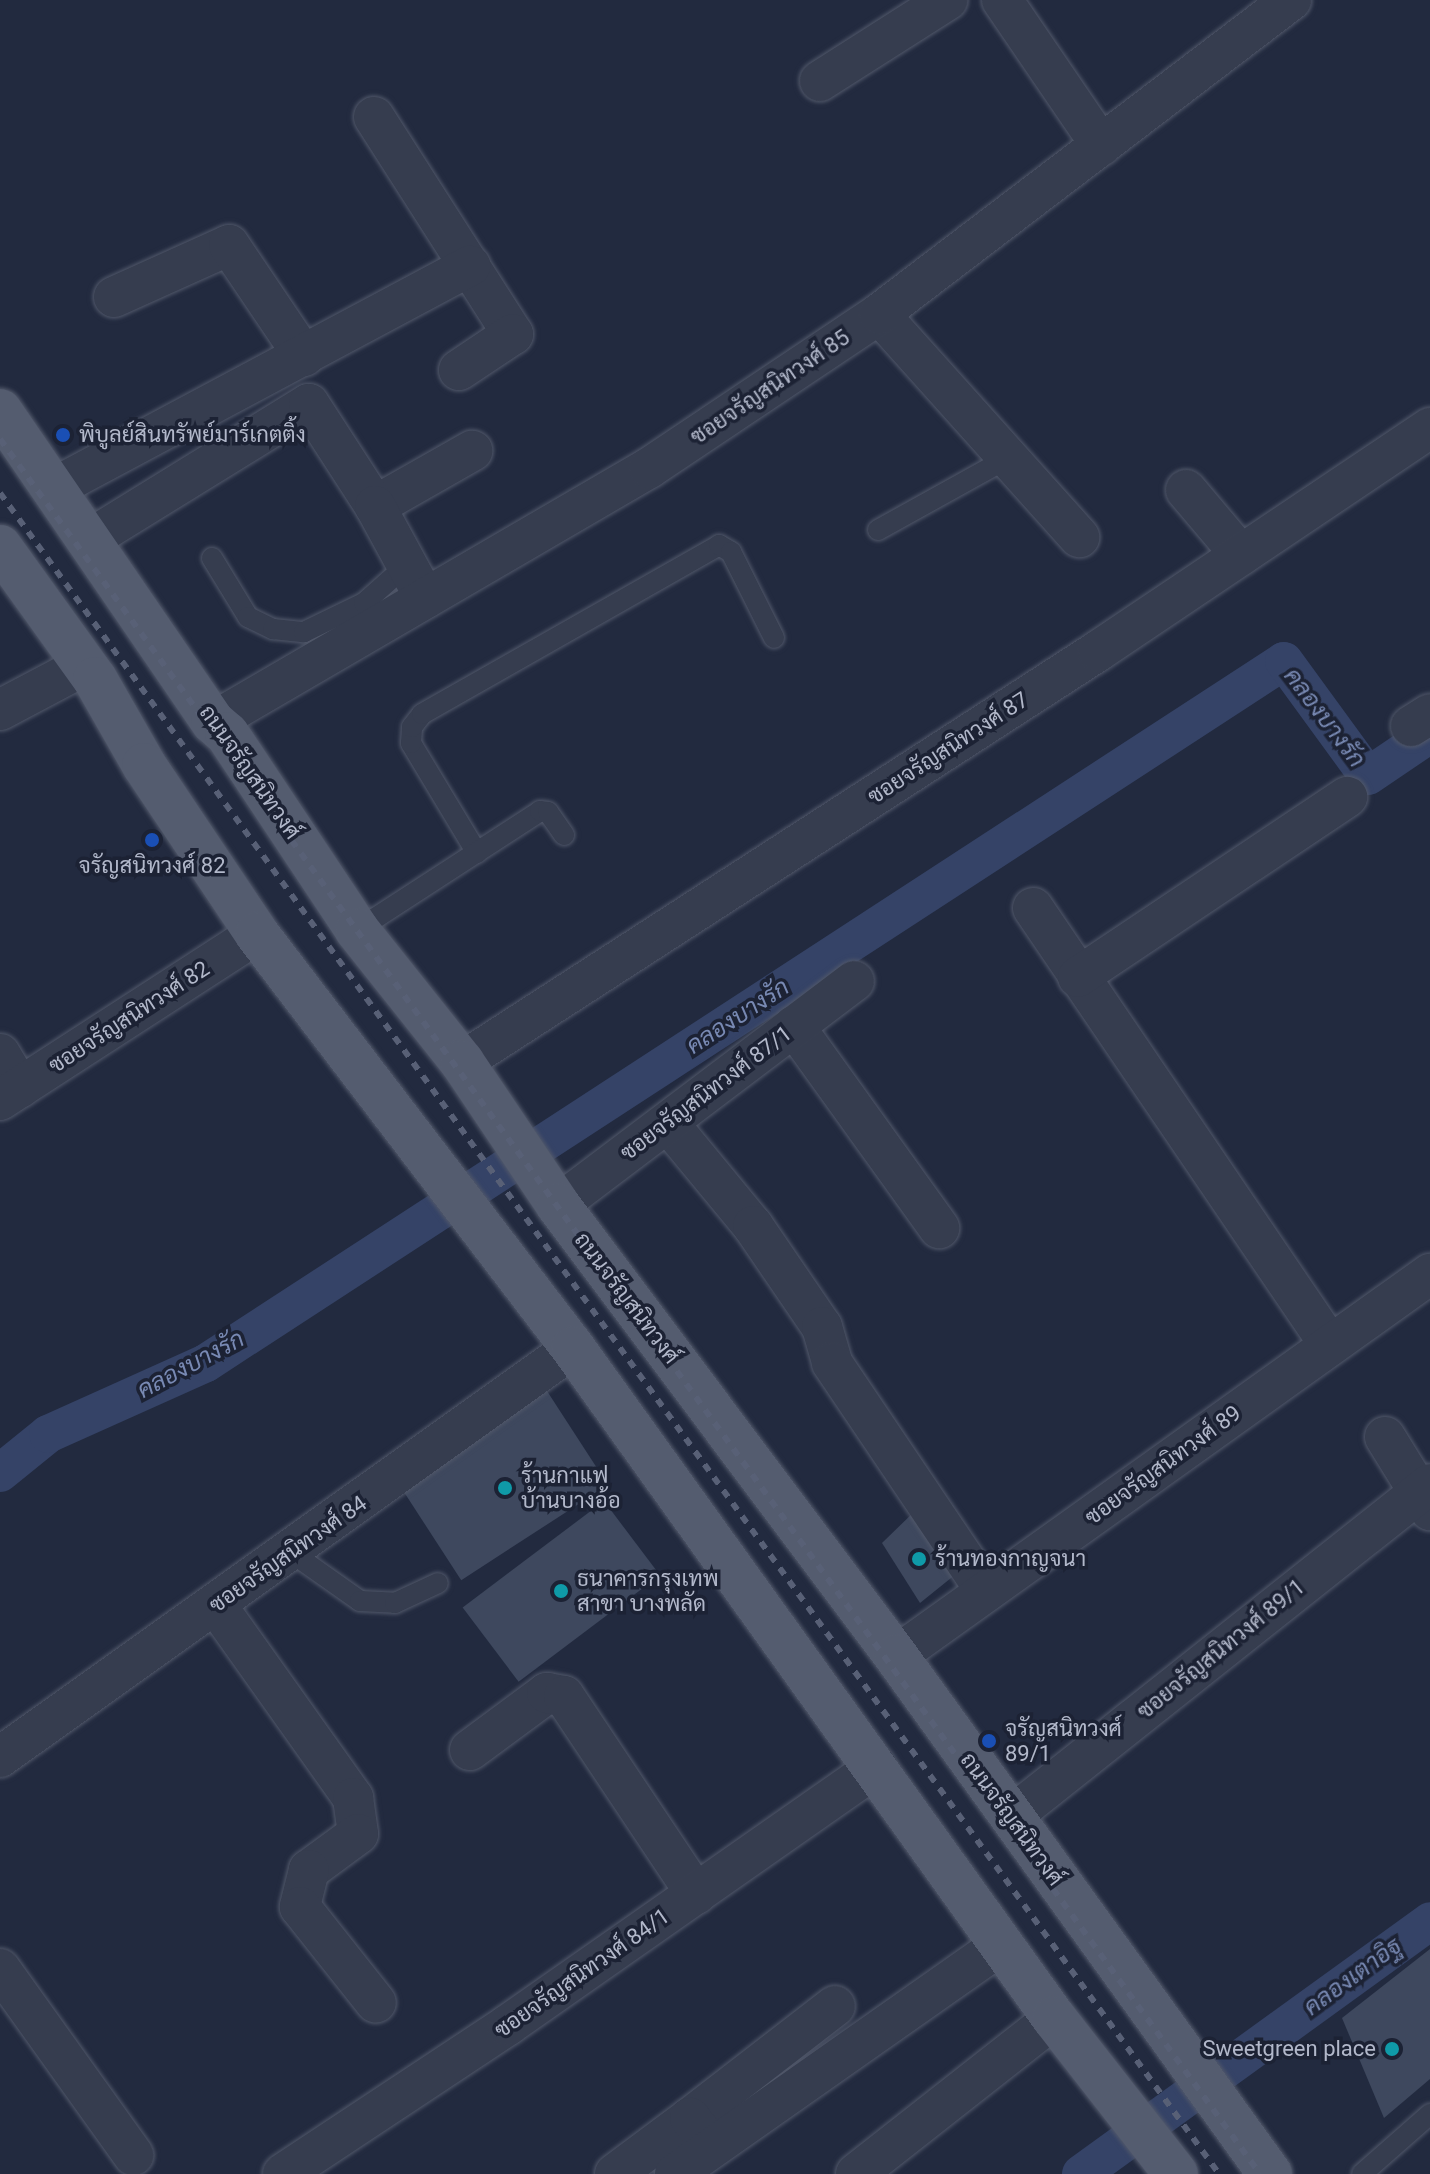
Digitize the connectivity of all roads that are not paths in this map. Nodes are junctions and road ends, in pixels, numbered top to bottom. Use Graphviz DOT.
graph roads {
  1 [pos="947,0"];
  2 [pos="1002,0"];
  3 [pos="1291,0"];
  4 [pos="820,81"];
  5 [pos="374,117"];
  6 [pos="1101,145"];
  7 [pos="470,266"];
  8 [pos="114,297"];
  9 [pos="879,314"];
  10 [pos="304,356"];
  11 [pos="459,370"];
  12 [pos="0,411"];
  13 [pos="1430,428"];
  14 [pos="472,451"];
  15 [pos="1008,458"];
  16 [pos="54,488"];
  17 [pos="1186,490"];
  18 [pos="375,506"];
  19 [pos="878,530"];
  20 [pos="1079,537"];
  21 [pos="90,539"];
  22 [pos="1241,555"];
  23 [pos="212,558"];
  24 [pos="5,564"];
  25 [pos="417,581"];
  26 [pos="774,638"];
  27 [pos="85,665"];
  28 [pos="0,710"];
  29 [pos="213,722"];
  30 [pos="1347,797"];
  31 [pos="564,835"];
  32 [pos="477,853"];
  33 [pos="1033,908"];
  34 [pos="357,930"];
  35 [pos="257,934"];
  36 [pos="1078,977"];
  37 [pos="854,981"];
  38 [pos="794,1026"];
  39 [pos="462,1062"];
  40 [pos="7,1080"];
  41 [pos="668,1123"];
  42 [pos="558,1205"];
  43 [pos="939,1228"];
  44 [pos="1430,1274"];
  45 [pos="1330,1345"];
  46 [pos="573,1348"];
  47 [pos="1385,1437"];
  48 [pos="1426,1495"];
  49 [pos="292,1553"];
  50 [pos="438,1583"];
  51 [pos="986,1591"];
  52 [pos="216,1605"];
  53 [pos="896,1656"];
  54 [pos="470,1750"];
  55 [pos="0,1757"];
  56 [pos="877,1767"];
  57 [pos="1013,1815"];
  58 [pos="696,1894"];
  59 [pos="1002,1944"];
  60 [pos="0,1969"];
  61 [pos="376,2003"];
  62 [pos="835,2006"];
  63 [pos="1054,2018"];
  64 [pos="1430,2114"];
  65 [pos="702,2132"];
  66 [pos="133,2155"];
  67 [pos="283,2174"];
  68 [pos="615,2174"];
  69 [pos="675,2174"];
  70 [pos="856,2174"];
  71 [pos="1176,2174"];
  72 [pos="1270,2174"];
  73 [pos="1362,2174"];
  1 -- 4 [label="street"];
  2 -- 6 [label="street"];
  3 -- 6 [label="street, ซอยจรัญสนิทวงศ์ 85"];
  5 -- 7 [label="street"];
  6 -- 9 [label="street, ซอยจรัญสนิทวงศ์ 85"];
  7 -- 10 [label="street"];
  7 -- 11 [label="street"];
  8 -- 10 [label="street"];
  9 -- 15 [label="street"];
  9 -- 25 [label="street, ซอยจรัญสนิทวงศ์ 85"];
  10 -- 16 [label="street"];
  12 -- 16 [label="main road, ถนนจรัญสนิทวงศ์"];
  13 -- 22 [label="street, ซอยจรัญสนิทวงศ์ 87"];
  14 -- 18 [label="street"];
  15 -- 19 [label="lane"];
  15 -- 20 [label="street"];
  16 -- 21 [label="main road, ถนนจรัญสนิทวงศ์"];
  17 -- 22 [label="street"];
  18 -- 21 [label="street"];
  18 -- 25 [label="street"];
  21 -- 29 [label="main road, ถนนจรัญสนิทวงศ์"];
  22 -- 39 [label="street, ซอยจรัญสนิทวงศ์ 87"];
  23 -- 25 [label="lane"];
  24 -- 27 [label="main road"];
  25 -- 29 [label="street, ซอยจรัญสนิทวงศ์ 85"];
  26 -- 32 [label="lane"];
  27 -- 28 [label="street"];
  27 -- 35 [label="main road"];
  29 -- 34 [label="main road, ถนนจรัญสนิทวงศ์"];
  30 -- 36 [label="street"];
  31 -- 32 [label="lane"];
  32 -- 34 [label="lane"];
  33 -- 36 [label="street"];
  34 -- 39 [label="main road, ถนนจรัญสนิทวงศ์"];
  35 -- 40 [label="street, ซอยจรัญสนิทวงศ์ 82"];
  35 -- 46 [label="main road"];
  36 -- 45 [label="street"];
  37 -- 38 [label="street, ซอยจรัญสนิทวงศ์ 87/1"];
  38 -- 41 [label="street, ซอยจรัญสนิทวงศ์ 87/1"];
  38 -- 43 [label="street"];
  39 -- 42 [label="main road, ถนนจรัญสนิทวงศ์"];
  41 -- 42 [label="street, ซอยจรัญสนิทวงศ์ 87/1"];
  41 -- 51 [label="street"];
  42 -- 53 [label="main road, ถนนจรัญสนิทวงศ์"];
  44 -- 45 [label="street, ซอยจรัญสนิทวงศ์ 89"];
  45 -- 51 [label="street, ซอยจรัญสนิทวงศ์ 89"];
  46 -- 49 [label="street, ซอยจรัญสนิทวงศ์ 84"];
  46 -- 56 [label="main road"];
  47 -- 48 [label="street"];
  48 -- 57 [label="street, ซอยจรัญสนิทวงศ์ 89/1"];
  49 -- 50 [label="lane"];
  49 -- 52 [label="street, ซอยจรัญสนิทวงศ์ 84"];
  51 -- 53 [label="street, ซอยจรัญสนิทวงศ์ 89"];
  52 -- 55 [label="street, ซอยจรัญสนิทวงศ์ 84"];
  52 -- 61 [label="street"];
  53 -- 57 [label="main road, ถนนจรัญสนิทวงศ์"];
  54 -- 58 [label="street"];
  56 -- 58 [label="street, ซอยจรัญสนิทวงศ์ 84/1"];
  56 -- 59 [label="main road"];
  57 -- 72 [label="main road, ถนนจรัญสนิทวงศ์"];
  58 -- 67 [label="street, ซอยจรัญสนิทวงศ์ 84/1"];
  59 -- 63 [label="main road"];
  59 -- 65 [label="street"];
  60 -- 66 [label="street"];
  62 -- 65 [label="street"];
  63 -- 70 [label="street"];
  63 -- 71 [label="main road"];
  64 -- 73 [label="lane"];
  65 -- 68 [label="street"];
  65 -- 69 [label="street"];
}
